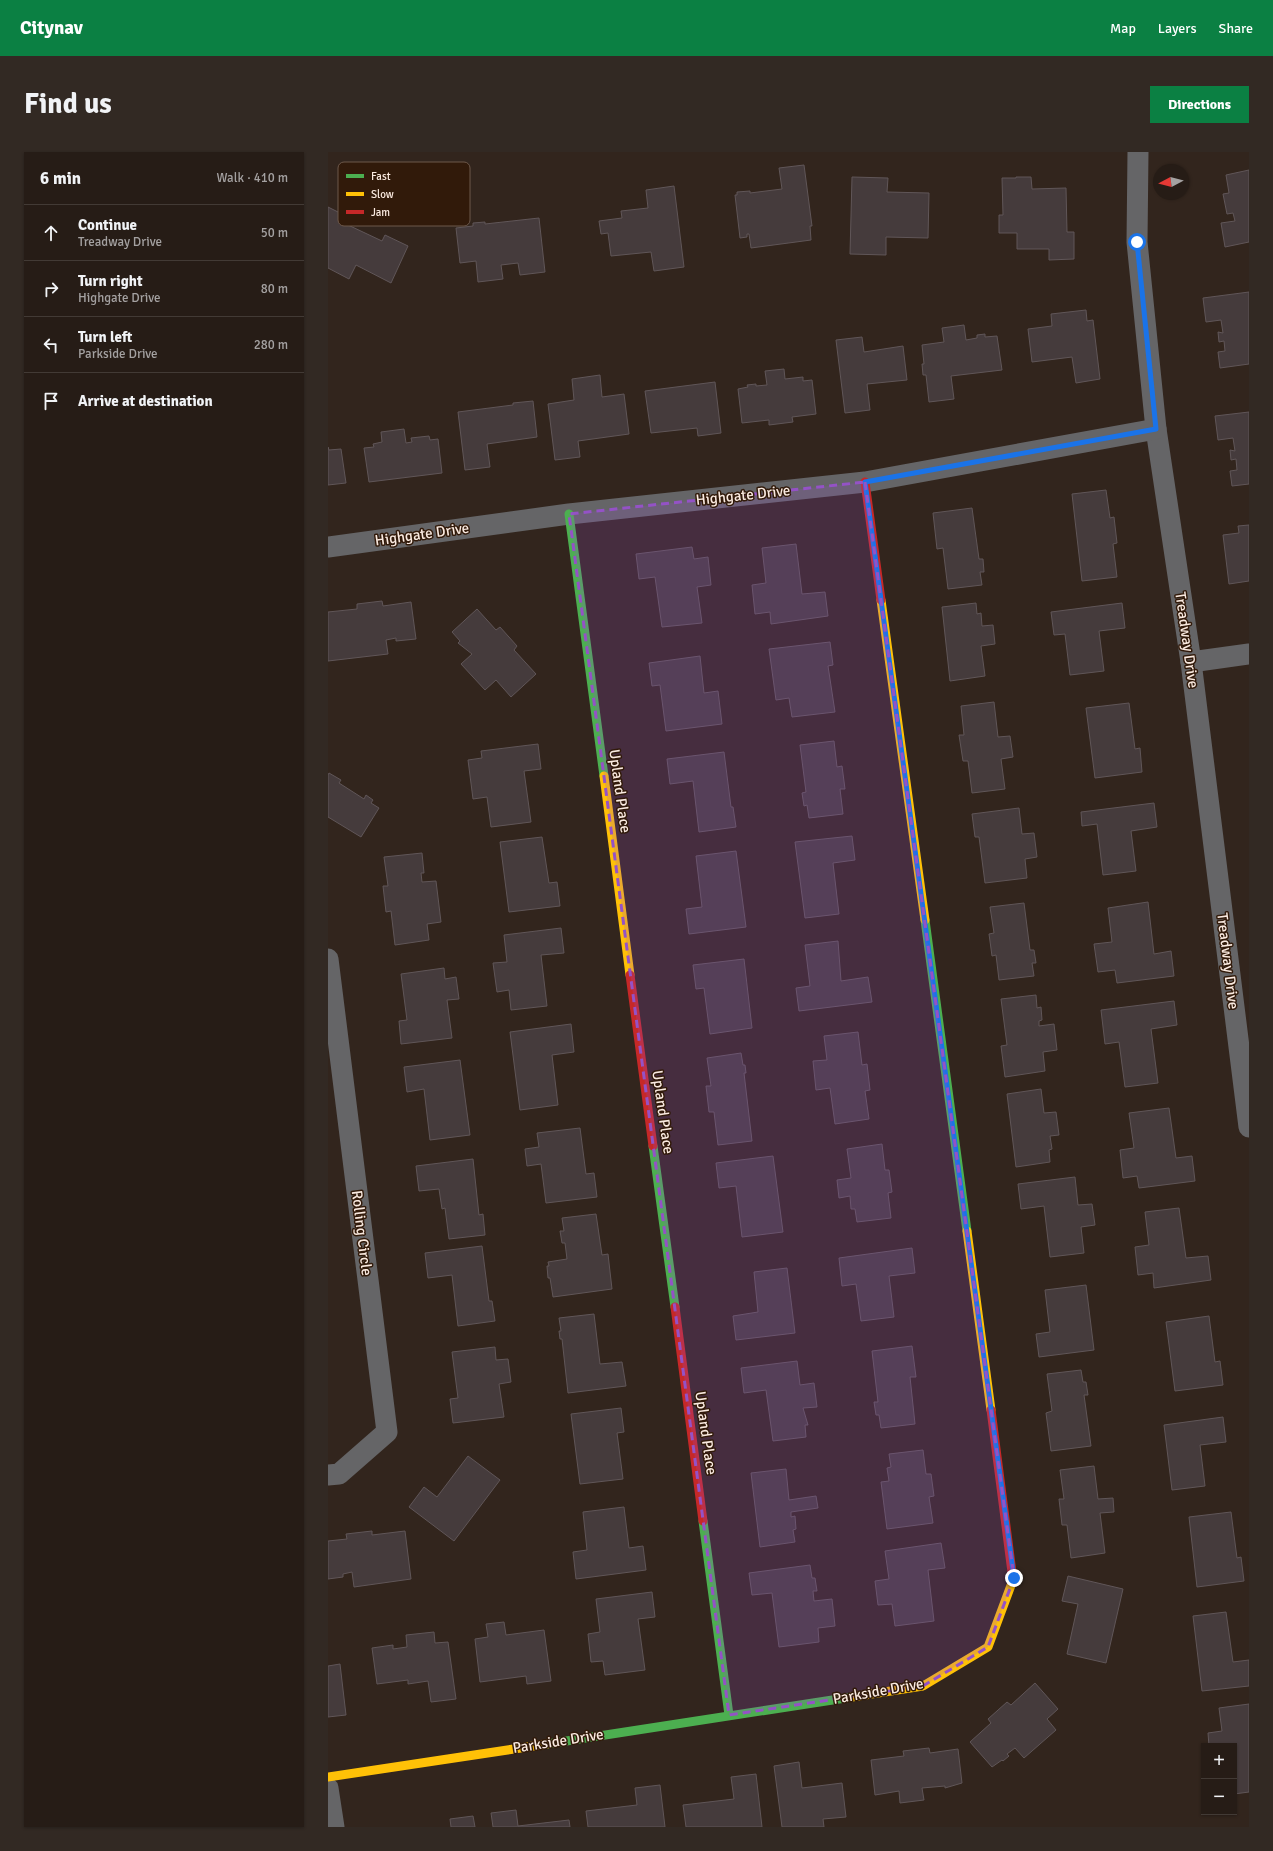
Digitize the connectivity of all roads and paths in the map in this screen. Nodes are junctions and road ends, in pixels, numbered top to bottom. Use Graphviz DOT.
graph roads {
  1 [pos="1138,152"];
  2 [pos="1156,429"];
  3 [pos="865,482"];
  4 [pos="569,514"];
  5 [pos="328,547"];
  6 [pos="1249,654"];
  7 [pos="1191,662"];
  8 [pos="328,959"];
  9 [pos="1249,1127"];
  10 [pos="328,1475"];
  11 [pos="729,1714"];
  12 [pos="328,1777"];
  13 [pos="328,1788"];
  14 [pos="334,1827"];
  1 -- 2 [label="street, Treadway Drive"];
  2 -- 3 [label="street, Highgate Drive"];
  2 -- 7 [label="street, Treadway Drive"];
  3 -- 4 [label="street, Highgate Drive"];
  3 -- 11 [label="street, Parkside Drive"];
  4 -- 5 [label="street, Highgate Drive"];
  4 -- 11 [label="street, Upland Place"];
  6 -- 7 [label="street"];
  7 -- 9 [label="street, Treadway Drive"];
  8 -- 10 [label="street, Rolling Circle"];
  11 -- 12 [label="street, Parkside Drive"];
  13 -- 14 [label="street"];
}
